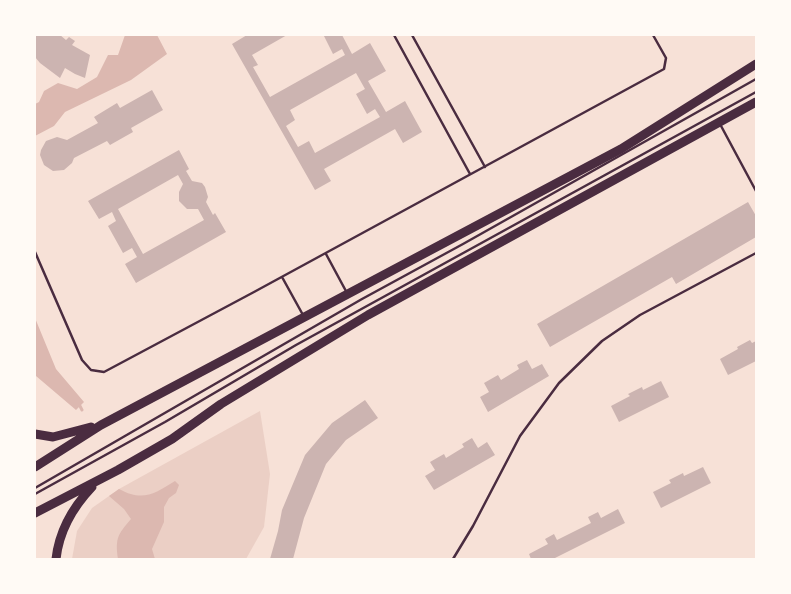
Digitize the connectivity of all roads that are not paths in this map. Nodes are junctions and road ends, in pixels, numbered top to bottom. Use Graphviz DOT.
graph roads {
  1 [pos="394,35"];
  2 [pos="412,35"];
  3 [pos="653,35"];
  4 [pos="756,64"];
  5 [pos="756,79"];
  6 [pos="756,92"];
  7 [pos="756,102"];
  8 [pos="719,122"];
  9 [pos="485,167"];
  10 [pos="471,174"];
  11 [pos="756,192"];
  12 [pos="35,252"];
  13 [pos="756,253"];
  14 [pos="325,254"];
  15 [pos="282,278"];
  16 [pos="348,294"];
  17 [pos="304,318"];
  18 [pos="35,434"];
  19 [pos="78,435"];
  20 [pos="35,467"];
  21 [pos="98,481"];
  22 [pos="35,488"];
  23 [pos="35,494"];
  24 [pos="35,513"];
  25 [pos="56,559"];
  26 [pos="453,559"];
  1 -- 10 [label="lane"];
  2 -- 9 [label="lane"];
  3 -- 9 [label="lane"];
  4 -- 16 [label="main road"];
  5 -- 22 [label="lane"];
  6 -- 23 [label="lane"];
  7 -- 8 [label="main road"];
  8 -- 11 [label="lane"];
  8 -- 21 [label="main road"];
  9 -- 10 [label="lane"];
  10 -- 14 [label="lane"];
  12 -- 15 [label="lane"];
  13 -- 26 [label="lane"];
  14 -- 15 [label="lane"];
  14 -- 16 [label="lane"];
  15 -- 17 [label="lane"];
  16 -- 17 [label="main road"];
  17 -- 19 [label="main road"];
  18 -- 19 [label="main road"];
  19 -- 20 [label="main road"];
  21 -- 24 [label="main road"];
  21 -- 25 [label="main road"];
}
